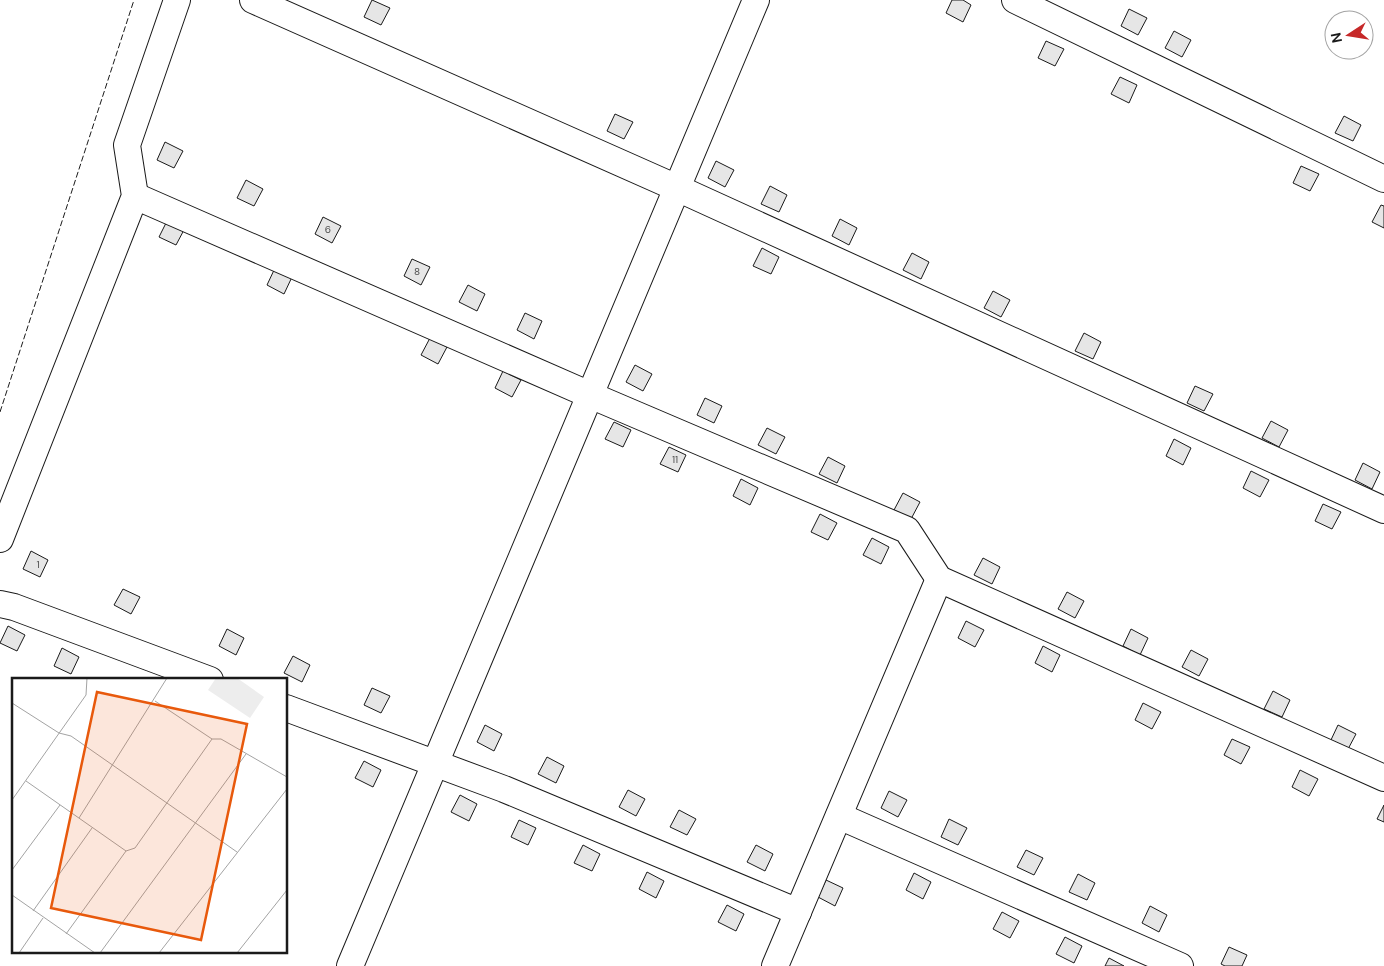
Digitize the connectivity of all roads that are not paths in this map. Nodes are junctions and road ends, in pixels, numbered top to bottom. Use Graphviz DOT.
graph roads {
  1 [pos="177,0"];
  2 [pos="253,0"];
  3 [pos="756,0"];
  4 [pos="1016,0"];
  5 [pos="1384,179"];
  6 [pos="677,188"];
  7 [pos="135,196"];
  8 [pos="590,395"];
  9 [pos="1384,510"];
  10 [pos="0,539"];
  11 [pos="939,579"];
  12 [pos="0,604"];
  13 [pos="205,678"];
  14 [pos="288,709"];
  15 [pos="435,763"];
  16 [pos="1384,778"];
  17 [pos="839,816"];
  18 [pos="798,912"];
  19 [pos="350,966"];
  20 [pos="775,966"];
  21 [pos="1180,966"];
  1 -- 7 [label="street"];
  2 -- 6 [label="street"];
  3 -- 6 [label="street"];
  4 -- 5 [label="street"];
  6 -- 8 [label="street"];
  6 -- 9 [label="street"];
  7 -- 8 [label="street"];
  7 -- 10 [label="street"];
  8 -- 11 [label="street"];
  8 -- 15 [label="street"];
  11 -- 16 [label="street"];
  11 -- 17 [label="street"];
  12 -- 13 [label="street"];
  14 -- 15 [label="street"];
  15 -- 18 [label="street"];
  15 -- 19 [label="street"];
  17 -- 18 [label="street"];
  17 -- 21 [label="street"];
  18 -- 20 [label="street"];
}
